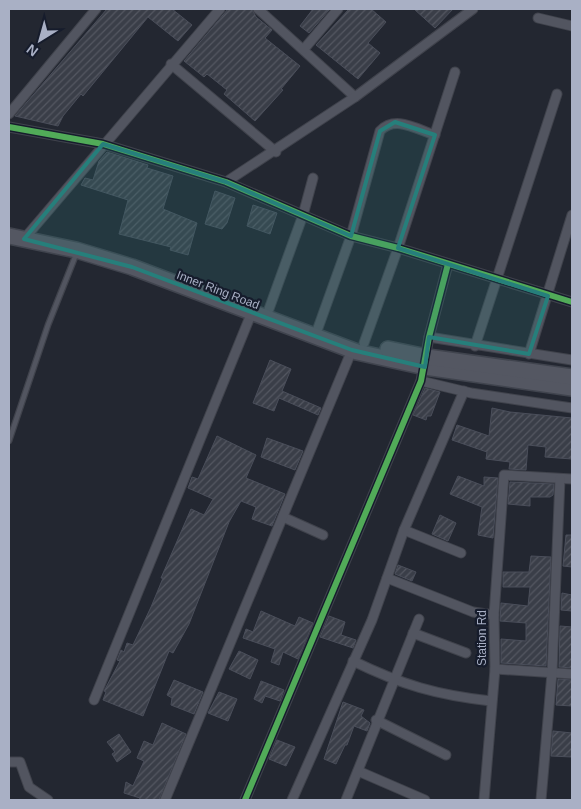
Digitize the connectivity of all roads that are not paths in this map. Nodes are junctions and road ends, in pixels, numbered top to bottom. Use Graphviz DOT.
graph roads {
  1 [pos="96,9"];
  2 [pos="220,9"];
  3 [pos="258,9"];
  4 [pos="338,9"];
  5 [pos="473,9"];
  6 [pos="538,18"];
  7 [pos="572,26"];
  8 [pos="304,49"];
  9 [pos="171,64"];
  10 [pos="455,72"];
  11 [pos="557,94"];
  12 [pos="355,97"];
  13 [pos="9,114"];
  14 [pos="9,127"];
  15 [pos="434,135"];
  16 [pos="103,144"];
  17 [pos="276,152"];
  18 [pos="313,178"];
  19 [pos="226,182"];
  20 [pos="572,215"];
  21 [pos="303,216"];
  22 [pos="9,227"];
  23 [pos="9,236"];
  24 [pos="27,236"];
  25 [pos="351,236"];
  26 [pos="398,248"];
  27 [pos="78,250"];
  28 [pos="448,264"];
  29 [pos="497,280"];
  30 [pos="548,296"];
  31 [pos="572,302"];
  32 [pos="269,309"];
  33 [pos="252,312"];
  34 [pos="318,328"];
  35 [pos="429,337"];
  36 [pos="476,346"];
  37 [pos="358,347"];
  38 [pos="529,354"];
  39 [pos="572,360"];
  40 [pos="424,368"];
  41 [pos="572,376"];
  42 [pos="572,388"];
  43 [pos="464,391"];
  44 [pos="572,408"];
  45 [pos="9,441"];
  46 [pos="560,479"];
  47 [pos="572,479"];
  48 [pos="283,517"];
  49 [pos="404,530"];
  50 [pos="323,535"];
  51 [pos="460,553"];
  52 [pos="387,578"];
  53 [pos="494,615"];
  54 [pos="420,619"];
  55 [pos="413,633"];
  56 [pos="466,653"];
  57 [pos="353,661"];
  58 [pos="495,669"];
  59 [pos="552,673"];
  60 [pos="572,674"];
  61 [pos="393,680"];
  62 [pos="94,700"];
  63 [pos="491,701"];
  64 [pos="376,720"];
  65 [pos="446,755"];
  66 [pos="9,762"];
  67 [pos="358,771"];
  68 [pos="405,790"];
  69 [pos="48,800"];
  70 [pos="165,800"];
  71 [pos="245,800"];
  72 [pos="292,800"];
  73 [pos="346,800"];
  74 [pos="401,800"];
  75 [pos="425,800"];
  76 [pos="484,800"];
  77 [pos="541,800"];
  1 -- 13 [label="street"];
  2 -- 9 [label="street"];
  3 -- 8 [label="street"];
  4 -- 8 [label="street"];
  5 -- 12 [label="street"];
  6 -- 7 [label="street"];
  8 -- 12 [label="street"];
  9 -- 16 [label="street"];
  9 -- 17 [label="street"];
  10 -- 15 [label="street"];
  11 -- 29 [label="street"];
  12 -- 17 [label="street"];
  14 -- 16 [label="street"];
  15 -- 25 [label="street"];
  15 -- 26 [label="street"];
  16 -- 19 [label="street"];
  16 -- 24 [label="street"];
  17 -- 19 [label="street"];
  18 -- 21 [label="street"];
  19 -- 21 [label="street"];
  20 -- 30 [label="street"];
  21 -- 25 [label="street"];
  21 -- 32 [label="street"];
  22 -- 24 [label="main road, Inner Ring Road"];
  23 -- 24 [label="main road, Inner Ring Road"];
  24 -- 27 [label="main road, Inner Ring Road"];
  24 -- 32 [label="main road, Inner Ring Road"];
  25 -- 26 [label="street"];
  25 -- 34 [label="street"];
  26 -- 28 [label="street"];
  26 -- 37 [label="street"];
  27 -- 33 [label="main road, Inner Ring Road"];
  27 -- 45 [label="lane"];
  28 -- 29 [label="street"];
  28 -- 35 [label="street"];
  29 -- 30 [label="street"];
  29 -- 36 [label="street"];
  30 -- 31 [label="street"];
  30 -- 38 [label="street"];
  32 -- 34 [label="main road, Inner Ring Road"];
  33 -- 37 [label="main road, Inner Ring Road"];
  33 -- 62 [label="street"];
  34 -- 37 [label="main road, Inner Ring Road"];
  35 -- 36 [label="street"];
  35 -- 40 [label="street"];
  36 -- 38 [label="street"];
  37 -- 40 [label="main road, Inner Ring Road"];
  37 -- 48 [label="street"];
  38 -- 39 [label="street"];
  40 -- 41 [label="main road"];
  40 -- 42 [label="main road"];
  40 -- 43 [label="street"];
  40 -- 71 [label="street"];
  43 -- 44 [label="street"];
  43 -- 49 [label="street"];
  46 -- 47 [label="street"];
  46 -- 53 [label="street, Station Rd"];
  46 -- 59 [label="street"];
  48 -- 50 [label="street"];
  48 -- 70 [label="street"];
  49 -- 51 [label="street"];
  49 -- 52 [label="street"];
  52 -- 53 [label="street"];
  52 -- 57 [label="street"];
  53 -- 58 [label="street, Station Rd"];
  54 -- 55 [label="street"];
  55 -- 56 [label="street"];
  55 -- 61 [label="street"];
  57 -- 61 [label="street"];
  57 -- 72 [label="street"];
  58 -- 59 [label="street"];
  58 -- 63 [label="street, Station Rd"];
  59 -- 60 [label="street"];
  59 -- 77 [label="street"];
  61 -- 63 [label="street"];
  61 -- 64 [label="street"];
  63 -- 76 [label="street, Station Rd"];
  64 -- 65 [label="street"];
  64 -- 67 [label="street"];
  66 -- 69 [label="street"];
  67 -- 68 [label="street"];
  67 -- 73 [label="street"];
  68 -- 74 [label="street"];
  68 -- 75 [label="street"];
}
